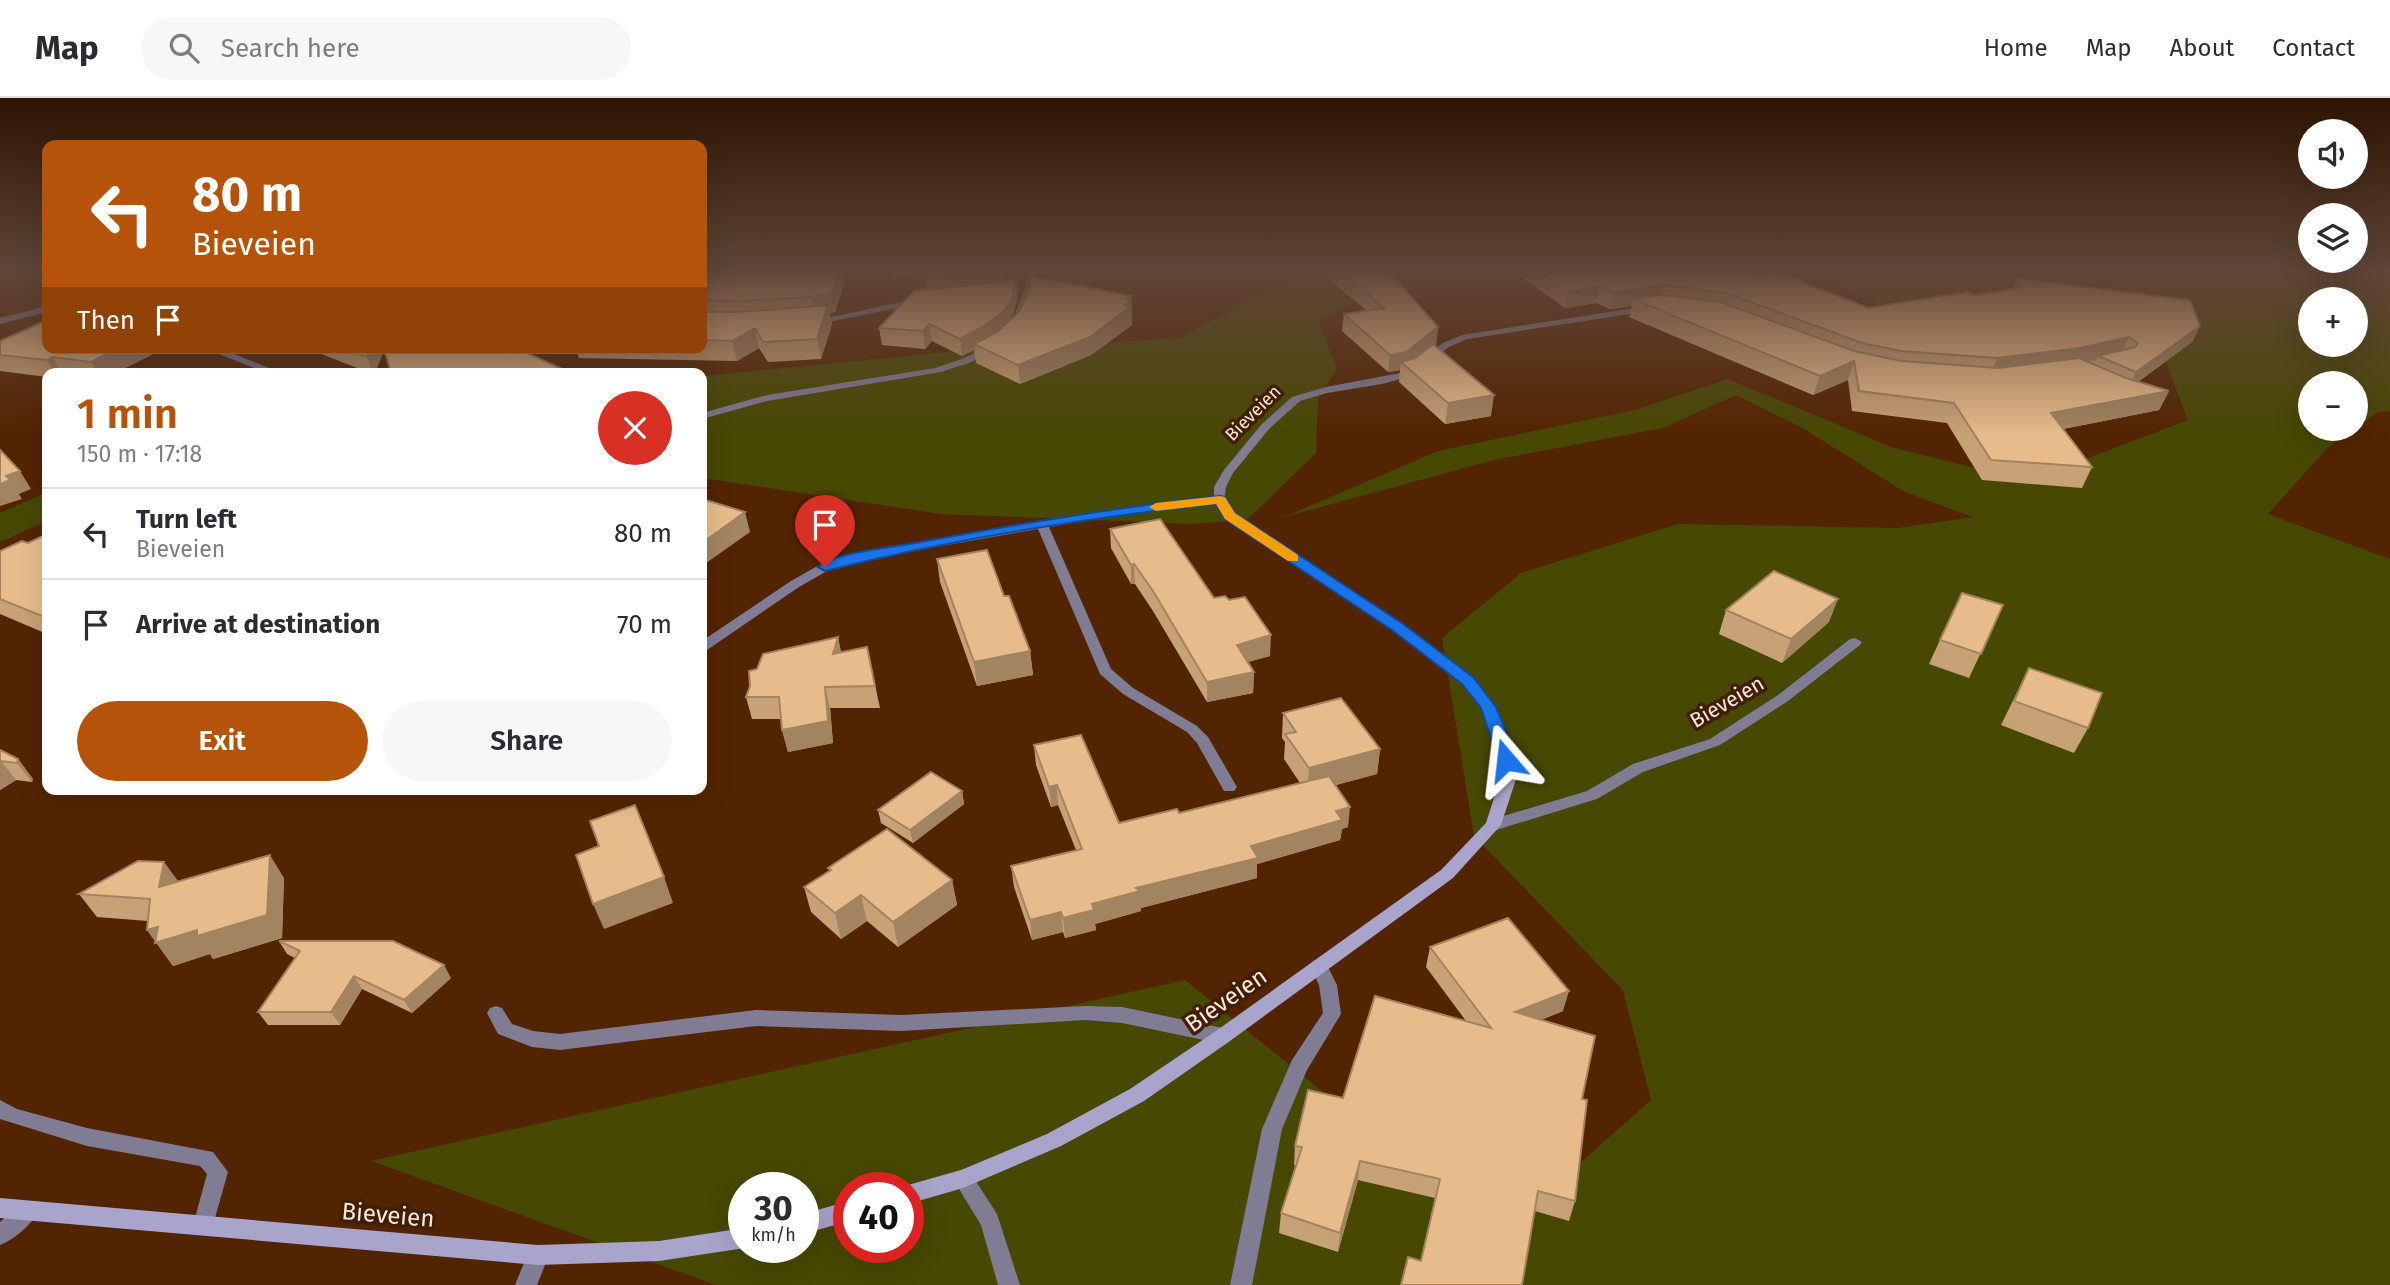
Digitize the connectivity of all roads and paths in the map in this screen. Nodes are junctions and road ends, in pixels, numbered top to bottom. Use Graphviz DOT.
graph roads {
  1 [pos="1016,325"];
  2 [pos="1540,325"];
  3 [pos="225,354"];
  4 [pos="263,368"];
  5 [pos="707,415"];
  6 [pos="1220,500"];
  7 [pos="1042,524"];
  8 [pos="1855,642"];
  9 [pos="707,644"];
  10 [pos="1229,787"];
  11 [pos="1493,825"];
  12 [pos="1319,966"];
  13 [pos="496,1013"];
  14 [pos="1223,1036"];
  15 [pos="0,1109"];
  16 [pos="964,1178"];
  17 [pos="924,1189"];
  18 [pos="0,1208"];
  19 [pos="27,1212"];
  20 [pos="204,1225"];
  21 [pos="0,1235"];
  22 [pos="728,1240"];
  23 [pos="538,1255"];
  24 [pos="526,1285"];
  25 [pos="1009,1285"];
  26 [pos="1241,1285"];
  1 -- 5 [label="street"];
  2 -- 6 [label="street, Bieveien"];
  3 -- 4 [label="street"];
  6 -- 7 [label="street"];
  6 -- 11 [label="street, Bieveien"];
  7 -- 9 [label="street"];
  7 -- 10 [label="street"];
  8 -- 11 [label="street, Bieveien"];
  11 -- 12 [label="street, Bieveien"];
  12 -- 14 [label="street, Bieveien"];
  12 -- 26 [label="street"];
  13 -- 14 [label="street"];
  14 -- 16 [label="street, Bieveien"];
  15 -- 20 [label="street"];
  16 -- 17 [label="street, Bieveien"];
  16 -- 25 [label="street"];
  18 -- 19 [label="street, Bieveien"];
  19 -- 20 [label="street, Bieveien"];
  19 -- 21 [label="street"];
  20 -- 23 [label="street, Bieveien"];
  22 -- 23 [label="street, Bieveien"];
  23 -- 24 [label="street"];
}
